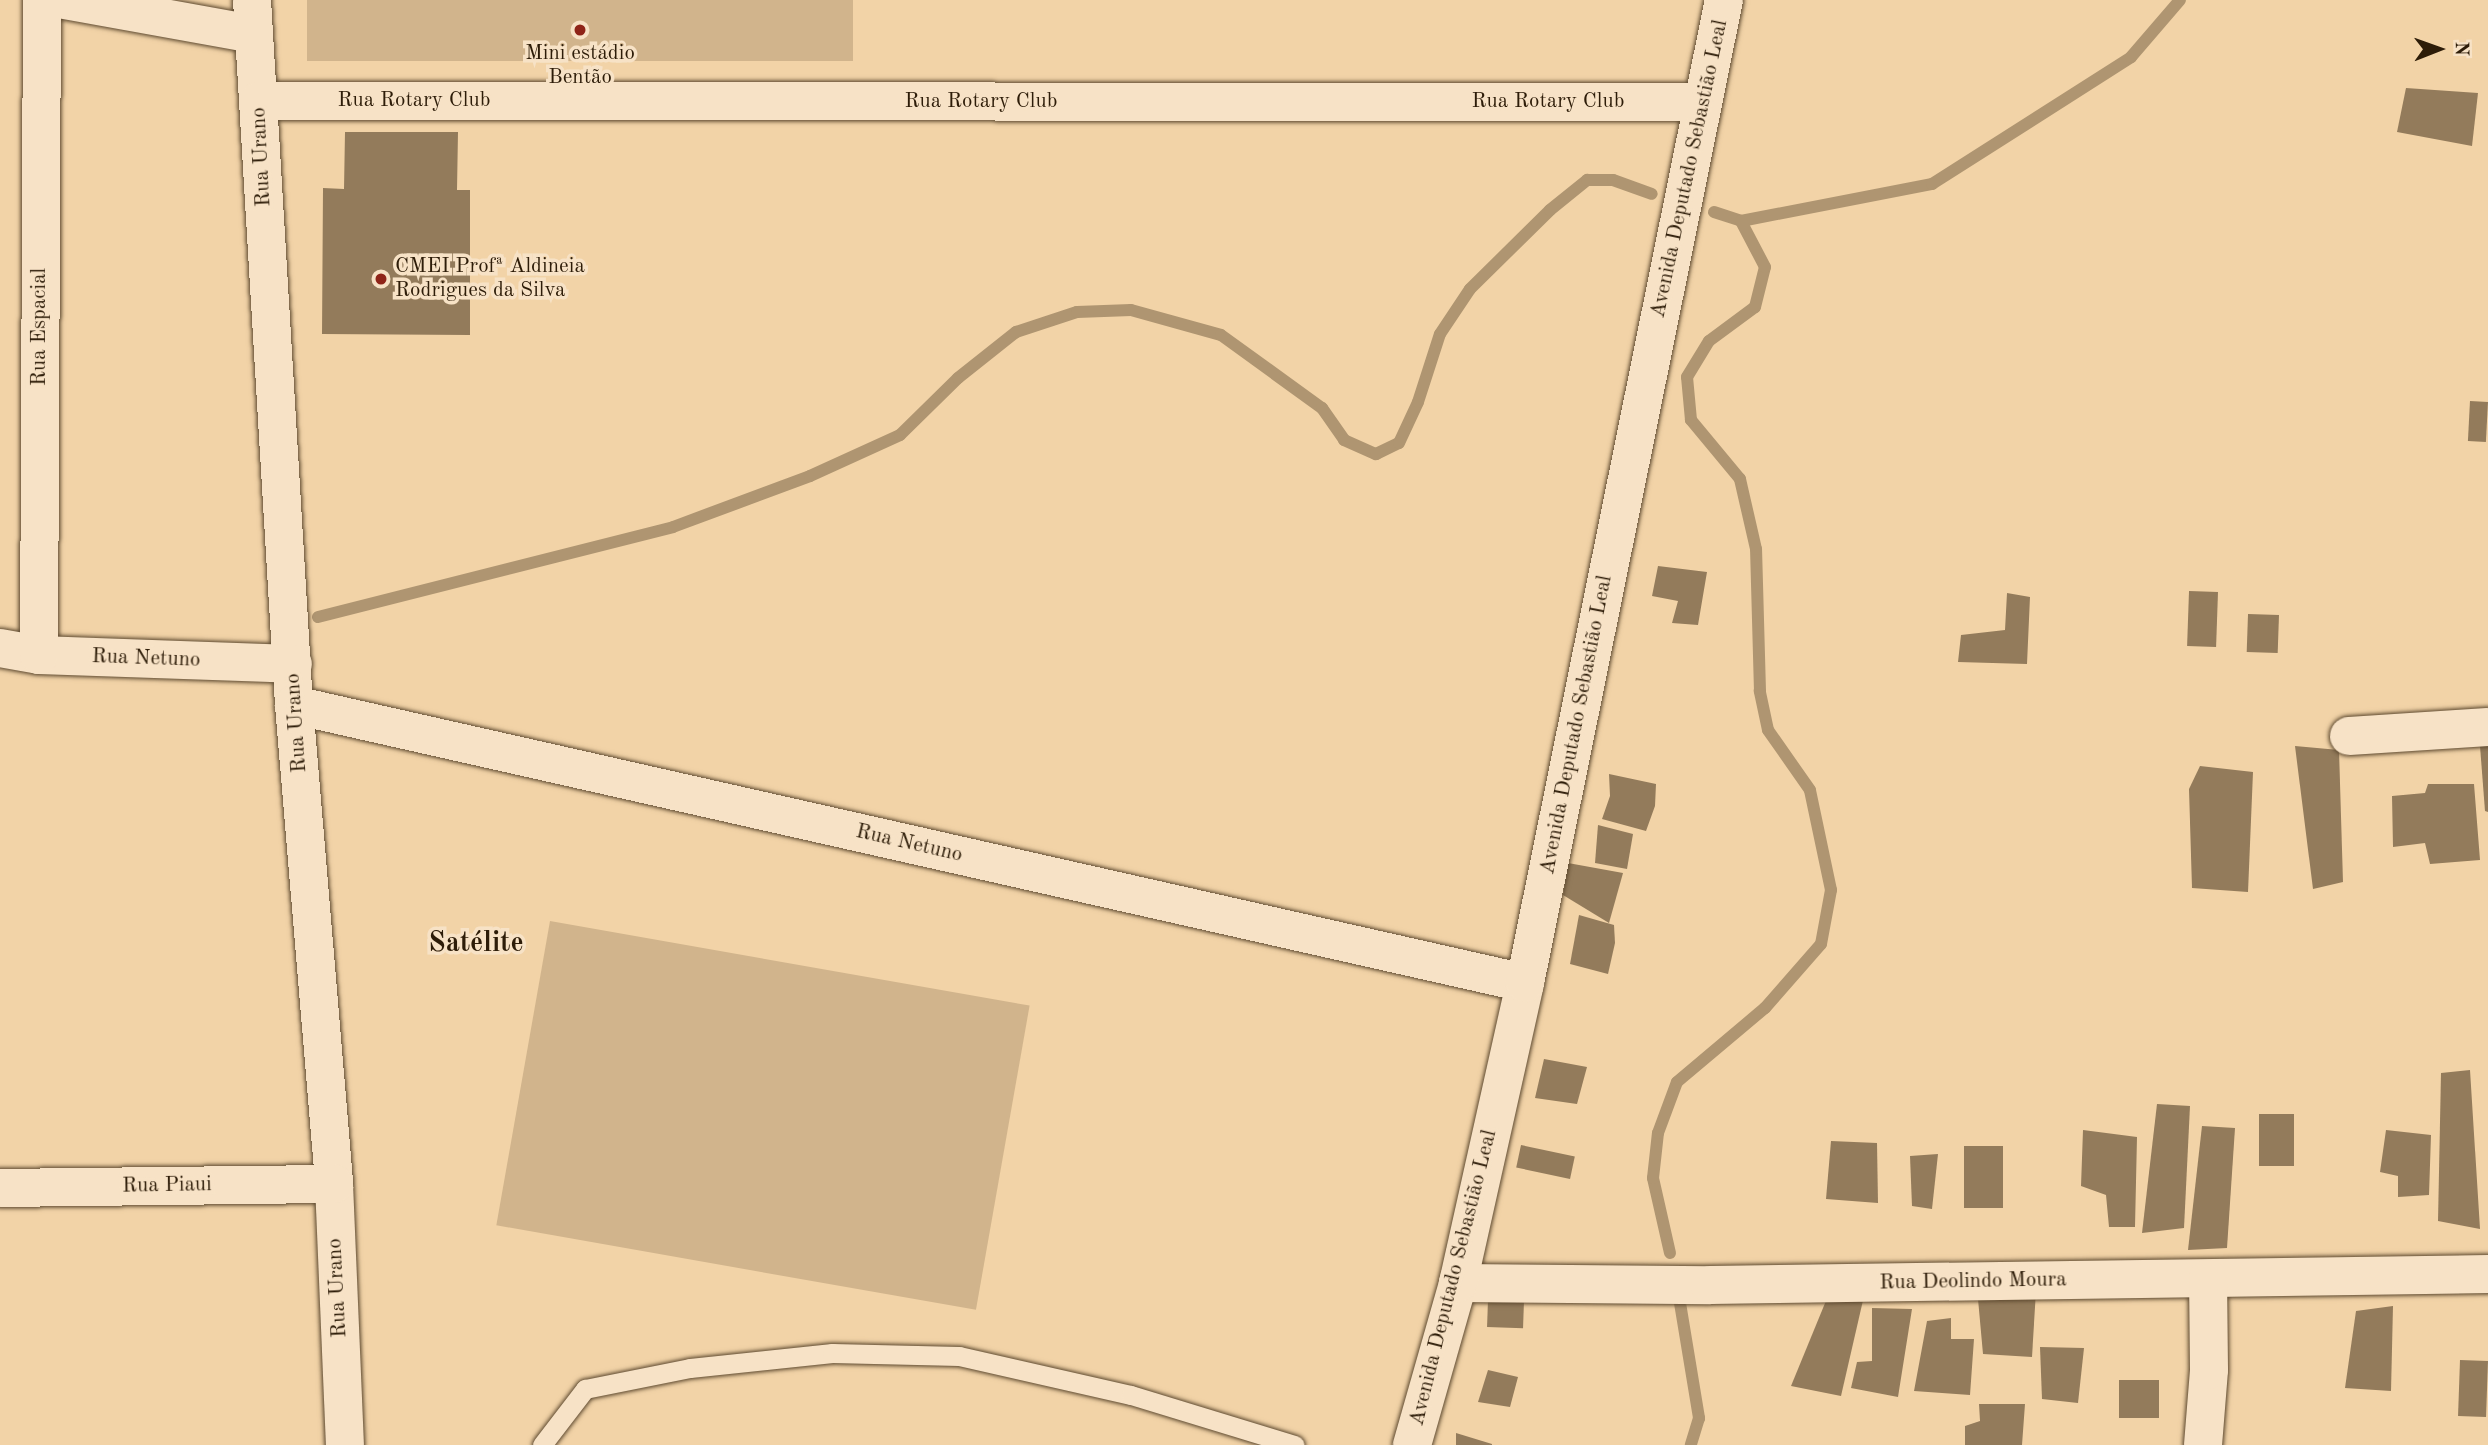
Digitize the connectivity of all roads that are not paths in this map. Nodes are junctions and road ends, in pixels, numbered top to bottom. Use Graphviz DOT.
graph roads {
  1 [pos="42,0"];
  2 [pos="64,0"];
  3 [pos="1724,0"];
  4 [pos="253,17"];
  5 [pos="259,101"];
  6 [pos="1703,102"];
  7 [pos="0,648"];
  8 [pos="39,655"];
  9 [pos="293,664"];
  10 [pos="294,705"];
  11 [pos="2488,727"];
  12 [pos="2349,736"];
  13 [pos="1525,983"];
  14 [pos="334,1184"];
  15 [pos="0,1188"];
  16 [pos="2488,1274"];
  17 [pos="2208,1279"];
  18 [pos="1458,1283"];
  19 [pos="345,1445"];
  20 [pos="542,1445"];
  21 [pos="1295,1445"];
  22 [pos="1412,1445"];
  23 [pos="2203,1445"];
  1 -- 8 [label="street, Rua Espacial"];
  2 -- 4 [label="street"];
  3 -- 6 [label="street, Avenida Deputado Sebastião Leal"];
  4 -- 5 [label="street, Rua Urano"];
  5 -- 6 [label="street, Rua Rotary Club"];
  5 -- 9 [label="street, Rua Urano"];
  6 -- 13 [label="street, Avenida Deputado Sebastião Leal"];
  7 -- 8 [label="street, Rua Netuno"];
  8 -- 9 [label="street, Rua Netuno"];
  9 -- 10 [label="street, Rua Urano"];
  10 -- 13 [label="street, Rua Netuno"];
  10 -- 14 [label="street, Rua Urano"];
  11 -- 12 [label="street"];
  13 -- 18 [label="street, Avenida Deputado Sebastião Leal"];
  14 -- 15 [label="street, Rua Piaui"];
  14 -- 19 [label="street, Rua Urano"];
  16 -- 17 [label="street, Rua Deolindo Moura"];
  17 -- 18 [label="street, Rua Deolindo Moura"];
  17 -- 23 [label="street"];
  18 -- 22 [label="street, Avenida Deputado Sebastião Leal"];
  20 -- 21 [label="lane"];
}
